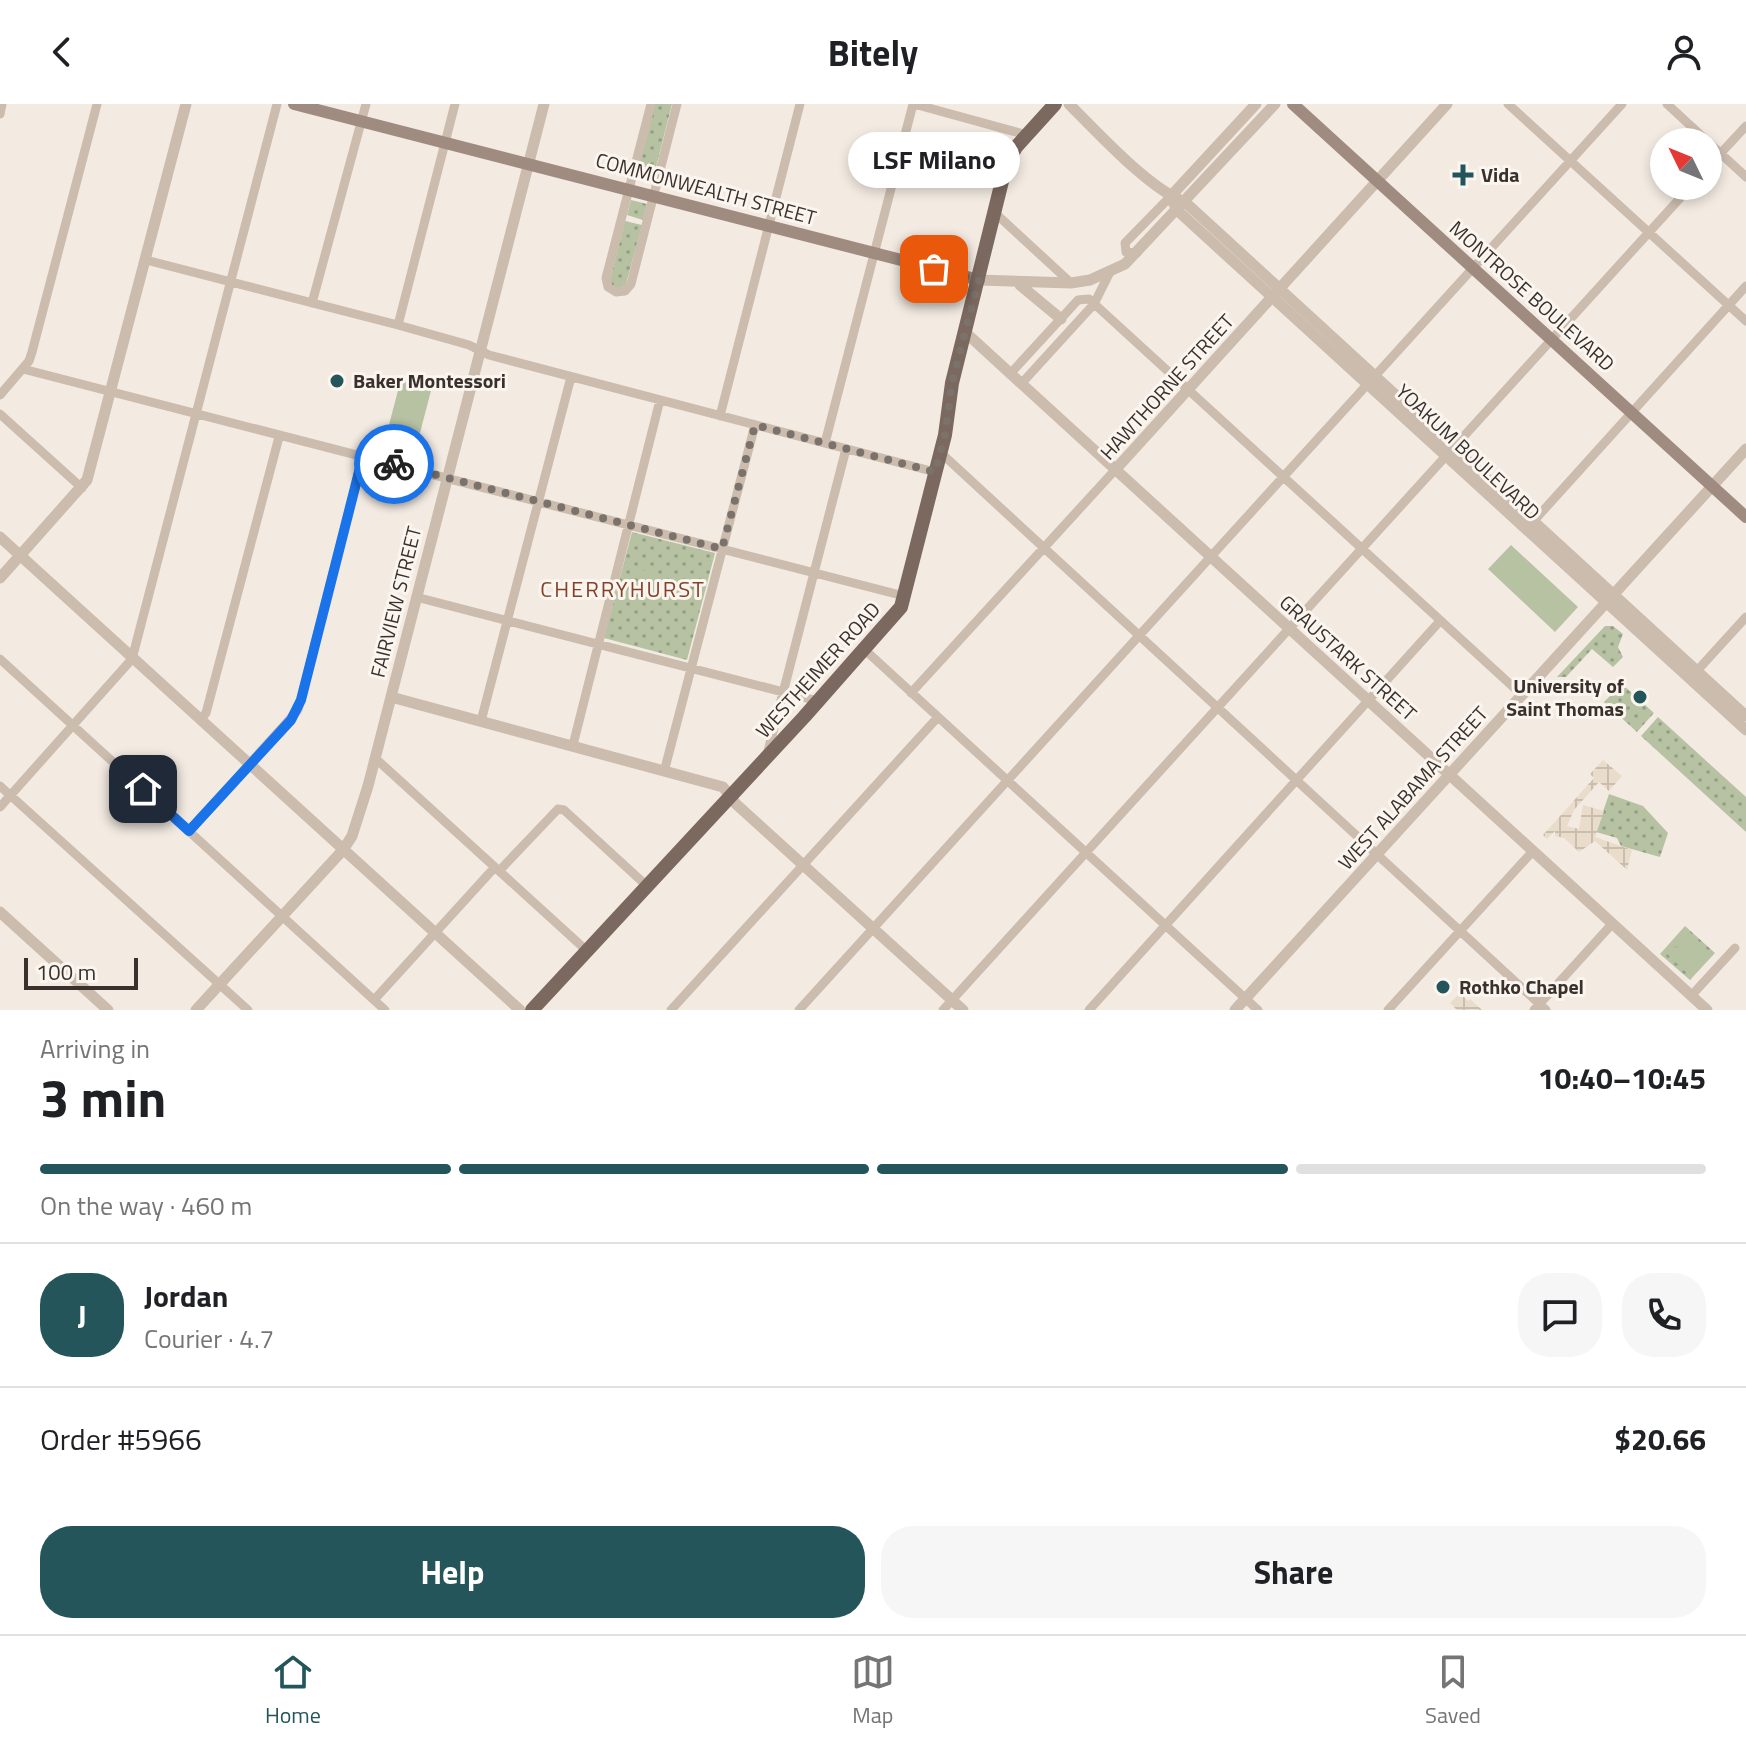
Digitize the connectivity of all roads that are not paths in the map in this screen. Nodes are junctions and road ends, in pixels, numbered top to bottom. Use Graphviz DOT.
graph roads {
  1 [pos="2,104"];
  2 [pos="97,104"];
  3 [pos="186,104"];
  4 [pos="277,104"];
  5 [pos="294,104"];
  6 [pos="366,104"];
  7 [pos="455,104"];
  8 [pos="544,104"];
  9 [pos="651,104"];
  10 [pos="677,104"];
  11 [pos="800,104"];
  12 [pos="914,104"];
  13 [pos="1055,104"];
  14 [pos="1069,104"];
  15 [pos="1256,104"];
  16 [pos="1275,104"];
  17 [pos="1293,104"];
  18 [pos="1447,104"];
  19 [pos="1508,104"];
  20 [pos="1622,104"];
  21 [pos="1667,104"];
  22 [pos="0,114"];
  23 [pos="361,120"];
  24 [pos="1746,126"];
  25 [pos="1693,128"];
  26 [pos="1027,135"];
  27 [pos="445,142"];
  28 [pos="1722,152"];
  29 [pos="1722,154"];
  30 [pos="1570,161"];
  31 [pos="529,164"];
  32 [pos="1746,177"];
  33 [pos="1379,179"];
  34 [pos="629,189"];
  35 [pos="653,195"];
  36 [pos="1170,197"];
  37 [pos="1678,200"];
  38 [pos="1181,207"];
  39 [pos="994,212"];
  40 [pos="769,225"];
  41 [pos="1649,232"];
  42 [pos="873,253"];
  43 [pos="1137,253"];
  44 [pos="146,260"];
  45 [pos="1473,268"];
  46 [pos="1110,272"];
  47 [pos="979,280"];
  48 [pos="230,281"];
  49 [pos="1071,283"];
  50 [pos="1020,284"];
  51 [pos="1746,286"];
  52 [pos="1276,294"];
  53 [pos="312,303"];
  54 [pos="1094,304"];
  55 [pos="1729,305"];
  56 [pos="1061,319"];
  57 [pos="1746,321"];
  58 [pos="398,325"];
  59 [pos="965,332"];
  60 [pos="1551,340"];
  61 [pos="480,351"];
  62 [pos="23,369"];
  63 [pos="1010,374"];
  64 [pos="571,377"];
  65 [pos="1371,380"];
  66 [pos="1021,384"];
  67 [pos="112,391"];
  68 [pos="1188,391"];
  69 [pos="0,395"];
  70 [pos="660,400"];
  71 [pos="1632,413"];
  72 [pos="0,414"];
  73 [pos="196,415"];
  74 [pos="720,416"];
  75 [pos="755,425"];
  76 [pos="279,437"];
  77 [pos="825,443"];
  78 [pos="846,449"];
  79 [pos="1746,449"];
  80 [pos="1450,452"];
  81 [pos="941,453"];
  82 [pos="363,456"];
  83 [pos="1115,470"];
  84 [pos="935,472"];
  85 [pos="446,478"];
  86 [pos="1284,478"];
  87 [pos="1712,486"];
  88 [pos="82,488"];
  89 [pos="538,502"];
  90 [pos="1746,517"];
  91 [pos="629,525"];
  92 [pos="1530,526"];
  93 [pos="0,537"];
  94 [pos="722,549"];
  95 [pos="1043,549"];
  96 [pos="1362,549"];
  97 [pos="20,556"];
  98 [pos="1211,557"];
  99 [pos="814,573"];
  100 [pos="0,578"];
  101 [pos="904,596"];
  102 [pos="416,597"];
  103 [pos="1610,599"];
  104 [pos="1746,617"];
  105 [pos="507,621"];
  106 [pos="1440,621"];
  107 [pos="1289,629"];
  108 [pos="1139,636"];
  109 [pos="598,644"];
  110 [pos="865,650"];
  111 [pos="0,659"];
  112 [pos="132,659"];
  113 [pos="691,669"];
  114 [pos="1693,675"];
  115 [pos="783,692"];
  116 [pos="911,693"];
  117 [pos="1522,695"];
  118 [pos="391,697"];
  119 [pos="818,701"];
  120 [pos="1369,701"];
  121 [pos="1218,707"];
  122 [pos="1746,716"];
  123 [pos="938,717"];
  124 [pos="200,720"];
  125 [pos="481,721"];
  126 [pos="73,726"];
  127 [pos="1746,730"];
  128 [pos="573,745"];
  129 [pos="767,756"];
  130 [pos="375,758"];
  131 [pos="250,766"];
  132 [pos="665,768"];
  133 [pos="1449,775"];
  134 [pos="1007,781"];
  135 [pos="1298,781"];
  136 [pos="0,786"];
  137 [pos="10,795"];
  138 [pos="730,796"];
  139 [pos="0,807"];
  140 [pos="189,831"];
  141 [pos="343,850"];
  142 [pos="1533,851"];
  143 [pos="1086,853"];
  144 [pos="1377,854"];
  145 [pos="803,865"];
  146 [pos="497,869"];
  147 [pos="647,886"];
  148 [pos="0,912"];
  149 [pos="282,916"];
  150 [pos="1612,924"];
  151 [pos="1166,926"];
  152 [pos="873,928"];
  153 [pos="1462,929"];
  154 [pos="435,933"];
  155 [pos="1735,948"];
  156 [pos="586,950"];
  157 [pos="219,984"];
  158 [pos="1691,996"];
  159 [pos="1245,999"];
  160 [pos="374,1000"];
  161 [pos="952,1000"];
  162 [pos="1540,1008"];
  163 [pos="108,1010"];
  164 [pos="196,1010"];
  165 [pos="248,1010"];
  166 [pos="385,1010"];
  167 [pos="520,1010"];
  168 [pos="532,1010"];
  169 [pos="671,1010"];
  170 [pos="799,1010"];
  171 [pos="943,1010"];
  172 [pos="963,1010"];
  173 [pos="1089,1010"];
  174 [pos="1235,1010"];
  175 [pos="1258,1010"];
  176 [pos="1388,1010"];
  177 [pos="1707,1010"];
  1 -- 22 [label="street"];
  2 -- 62 [label="street"];
  3 -- 44 [label="street"];
  4 -- 48 [label="street"];
  5 -- 23 [label="main road, COMMONWEALTH STREET"];
  6 -- 23 [label="street"];
  7 -- 27 [label="street"];
  8 -- 31 [label="street, FAIRVIEW STREET"];
  9 -- 34 [label="street"];
  10 -- 35 [label="street"];
  11 -- 40 [label="street"];
  12 -- 26 [label="street"];
  12 -- 42 [label="street"];
  13 -- 26 [label="main road, WESTHEIMER ROAD"];
  14 -- 36 [label="street, YOAKUM BOULEVARD"];
  15 -- 36 [label="street"];
  16 -- 38 [label="street, COMMONWEALTH STREET"];
  17 -- 33 [label="main road, MONTROSE BOULEVARD"];
  18 -- 33 [label="street, HAWTHORNE STREET"];
  19 -- 30 [label="street"];
  20 -- 30 [label="street"];
  21 -- 25 [label="street"];
  23 -- 27 [label="main road, COMMONWEALTH STREET"];
  23 -- 53 [label="street"];
  24 -- 28 [label="street"];
  26 -- 39 [label="main road, WESTHEIMER ROAD"];
  27 -- 31 [label="main road, COMMONWEALTH STREET"];
  27 -- 58 [label="street"];
  29 -- 32 [label="street"];
  30 -- 41 [label="street"];
  30 -- 45 [label="street"];
  31 -- 34 [label="main road, COMMONWEALTH STREET"];
  31 -- 61 [label="street, FAIRVIEW STREET"];
  33 -- 45 [label="main road, MONTROSE BOULEVARD"];
  33 -- 52 [label="street, HAWTHORNE STREET"];
  34 -- 35 [label="main road, COMMONWEALTH STREET"];
  34 -- 35 [label="street"];
  35 -- 40 [label="main road, COMMONWEALTH STREET"];
  36 -- 38 [label="street, YOAKUM BOULEVARD"];
  36 -- 43 [label="street"];
  37 -- 41 [label="street"];
  38 -- 43 [label="street, COMMONWEALTH STREET"];
  38 -- 52 [label="street, YOAKUM BOULEVARD"];
  39 -- 47 [label="main road, WESTHEIMER ROAD"];
  39 -- 49 [label="street"];
  40 -- 42 [label="main road, COMMONWEALTH STREET"];
  40 -- 74 [label="street"];
  41 -- 55 [label="street"];
  41 -- 60 [label="street"];
  42 -- 47 [label="main road, COMMONWEALTH STREET"];
  42 -- 77 [label="street"];
  43 -- 46 [label="street, COMMONWEALTH STREET"];
  44 -- 48 [label="street"];
  44 -- 67 [label="street"];
  45 -- 60 [label="main road, MONTROSE BOULEVARD"];
  45 -- 65 [label="street"];
  46 -- 49 [label="street, COMMONWEALTH STREET"];
  46 -- 54 [label="street"];
  47 -- 50 [label="street, COMMONWEALTH STREET"];
  47 -- 59 [label="main road, WESTHEIMER ROAD"];
  48 -- 53 [label="street"];
  48 -- 73 [label="street"];
  49 -- 50 [label="street, COMMONWEALTH STREET"];
  50 -- 56 [label="street"];
  51 -- 55 [label="street"];
  52 -- 65 [label="street, YOAKUM BOULEVARD"];
  52 -- 68 [label="street, HAWTHORNE STREET"];
  53 -- 58 [label="street"];
  54 -- 56 [label="street"];
  54 -- 66 [label="street"];
  54 -- 68 [label="street"];
  55 -- 57 [label="street"];
  55 -- 71 [label="street"];
  56 -- 63 [label="street"];
  58 -- 61 [label="street"];
  59 -- 63 [label="street, GRAUSTARK STREET"];
  59 -- 81 [label="main road, WESTHEIMER ROAD"];
  60 -- 71 [label="main road, MONTROSE BOULEVARD"];
  60 -- 80 [label="street"];
  61 -- 64 [label="street"];
  61 -- 85 [label="street, FAIRVIEW STREET"];
  62 -- 67 [label="street"];
  62 -- 69 [label="street"];
  63 -- 66 [label="street, GRAUSTARK STREET"];
  64 -- 70 [label="street"];
  64 -- 89 [label="street"];
  65 -- 80 [label="street, YOAKUM BOULEVARD"];
  65 -- 86 [label="street"];
  66 -- 83 [label="street, GRAUSTARK STREET"];
  67 -- 73 [label="street"];
  67 -- 88 [label="street"];
  68 -- 83 [label="street, HAWTHORNE STREET"];
  68 -- 86 [label="street"];
  70 -- 74 [label="street"];
  70 -- 91 [label="street"];
  71 -- 87 [label="main road, MONTROSE BOULEVARD"];
  71 -- 92 [label="street"];
  72 -- 88 [label="street"];
  73 -- 76 [label="street"];
  73 -- 112 [label="street"];
  74 -- 75 [label="street"];
  75 -- 77 [label="street"];
  75 -- 94 [label="street"];
  76 -- 82 [label="street"];
  76 -- 124 [label="street"];
  77 -- 78 [label="street"];
  78 -- 84 [label="street"];
  78 -- 99 [label="street"];
  79 -- 87 [label="street, WEST ALABAMA STREET"];
  80 -- 92 [label="street, YOAKUM BOULEVARD"];
  80 -- 96 [label="street"];
  81 -- 84 [label="main road, WESTHEIMER ROAD"];
  81 -- 95 [label="street"];
  82 -- 85 [label="street"];
  82 -- 131 [label="street"];
  83 -- 95 [label="street, HAWTHORNE STREET"];
  83 -- 98 [label="street, GRAUSTARK STREET"];
  84 -- 101 [label="main road, WESTHEIMER ROAD"];
  85 -- 89 [label="street"];
  85 -- 102 [label="street, FAIRVIEW STREET"];
  86 -- 96 [label="street"];
  86 -- 98 [label="street"];
  87 -- 90 [label="main road, MONTROSE BOULEVARD"];
  87 -- 103 [label="street, WEST ALABAMA STREET"];
  88 -- 97 [label="street"];
  89 -- 91 [label="street"];
  89 -- 105 [label="street"];
  91 -- 94 [label="street"];
  91 -- 109 [label="street"];
  92 -- 103 [label="street, YOAKUM BOULEVARD"];
  93 -- 97 [label="street"];
  94 -- 99 [label="street"];
  94 -- 113 [label="street"];
  95 -- 108 [label="street"];
  95 -- 116 [label="street, HAWTHORNE STREET"];
  96 -- 106 [label="street"];
  96 -- 107 [label="street"];
  97 -- 100 [label="street"];
  97 -- 112 [label="street"];
  98 -- 107 [label="street, GRAUSTARK STREET"];
  98 -- 108 [label="street"];
  99 -- 101 [label="street"];
  99 -- 115 [label="street"];
  101 -- 110 [label="main road, WESTHEIMER ROAD"];
  102 -- 105 [label="street"];
  102 -- 118 [label="street, FAIRVIEW STREET"];
  103 -- 114 [label="street, YOAKUM BOULEVARD"];
  103 -- 117 [label="street, WEST ALABAMA STREET"];
  104 -- 114 [label="street"];
  105 -- 109 [label="street"];
  105 -- 125 [label="street"];
  106 -- 117 [label="street"];
  106 -- 120 [label="street"];
  107 -- 120 [label="street, GRAUSTARK STREET"];
  107 -- 121 [label="street"];
  108 -- 121 [label="street"];
  108 -- 134 [label="street"];
  109 -- 113 [label="street"];
  109 -- 128 [label="street"];
  110 -- 116 [label="street"];
  110 -- 119 [label="main road, WESTHEIMER ROAD"];
  111 -- 126 [label="street"];
  112 -- 124 [label="street"];
  112 -- 126 [label="street"];
  113 -- 115 [label="street"];
  113 -- 132 [label="street"];
  114 -- 122 [label="street, YOAKUM BOULEVARD"];
  114 -- 127 [label="street, YOAKUM BOULEVARD"];
  115 -- 119 [label="street"];
  115 -- 129 [label="street"];
  116 -- 123 [label="street"];
  117 -- 133 [label="street, WEST ALABAMA STREET"];
  118 -- 125 [label="street"];
  118 -- 130 [label="street, FAIRVIEW STREET"];
  119 -- 129 [label="main road, WESTHEIMER ROAD"];
  120 -- 133 [label="street, GRAUSTARK STREET"];
  120 -- 135 [label="street"];
  121 -- 135 [label="street"];
  121 -- 143 [label="street"];
  123 -- 134 [label="street"];
  123 -- 145 [label="street"];
  124 -- 131 [label="street"];
  125 -- 128 [label="street"];
  126 -- 137 [label="street"];
  126 -- 140 [label="street"];
  128 -- 132 [label="street"];
  129 -- 138 [label="main road, WESTHEIMER ROAD"];
  130 -- 141 [label="street, FAIRVIEW STREET"];
  130 -- 146 [label="street"];
  131 -- 140 [label="street"];
  131 -- 141 [label="street"];
  132 -- 138 [label="street"];
  133 -- 142 [label="street, GRAUSTARK STREET"];
  133 -- 144 [label="street, WEST ALABAMA STREET"];
  134 -- 143 [label="street"];
  134 -- 152 [label="street"];
  135 -- 144 [label="street"];
  135 -- 151 [label="street"];
  136 -- 137 [label="street"];
  137 -- 139 [label="street"];
  137 -- 157 [label="street"];
  138 -- 145 [label="street"];
  138 -- 147 [label="main road, WESTHEIMER ROAD"];
  140 -- 149 [label="street"];
  141 -- 149 [label="street, FAIRVIEW STREET"];
  141 -- 154 [label="street"];
  142 -- 150 [label="street, GRAUSTARK STREET"];
  142 -- 153 [label="street"];
  143 -- 151 [label="street"];
  143 -- 161 [label="street"];
  144 -- 153 [label="street"];
  144 -- 159 [label="street, WEST ALABAMA STREET"];
  145 -- 152 [label="street"];
  145 -- 169 [label="street"];
  146 -- 147 [label="street"];
  146 -- 154 [label="street"];
  146 -- 156 [label="street"];
  147 -- 156 [label="main road, WESTHEIMER ROAD"];
  148 -- 163 [label="street"];
  149 -- 157 [label="street, FAIRVIEW STREET"];
  149 -- 160 [label="street"];
  150 -- 158 [label="street, GRAUSTARK STREET"];
  150 -- 162 [label="street"];
  151 -- 159 [label="street"];
  151 -- 173 [label="street"];
  152 -- 161 [label="street"];
  152 -- 170 [label="street"];
  153 -- 162 [label="street"];
  153 -- 176 [label="street"];
  154 -- 160 [label="street"];
  154 -- 167 [label="street"];
  155 -- 158 [label="street"];
  156 -- 168 [label="main road, WESTHEIMER ROAD"];
  157 -- 164 [label="street, FAIRVIEW STREET"];
  157 -- 165 [label="street"];
  158 -- 177 [label="street, GRAUSTARK STREET"];
  159 -- 174 [label="street, WEST ALABAMA STREET"];
  159 -- 175 [label="street"];
  160 -- 166 [label="street"];
  161 -- 171 [label="street"];
  161 -- 172 [label="street"];
}
